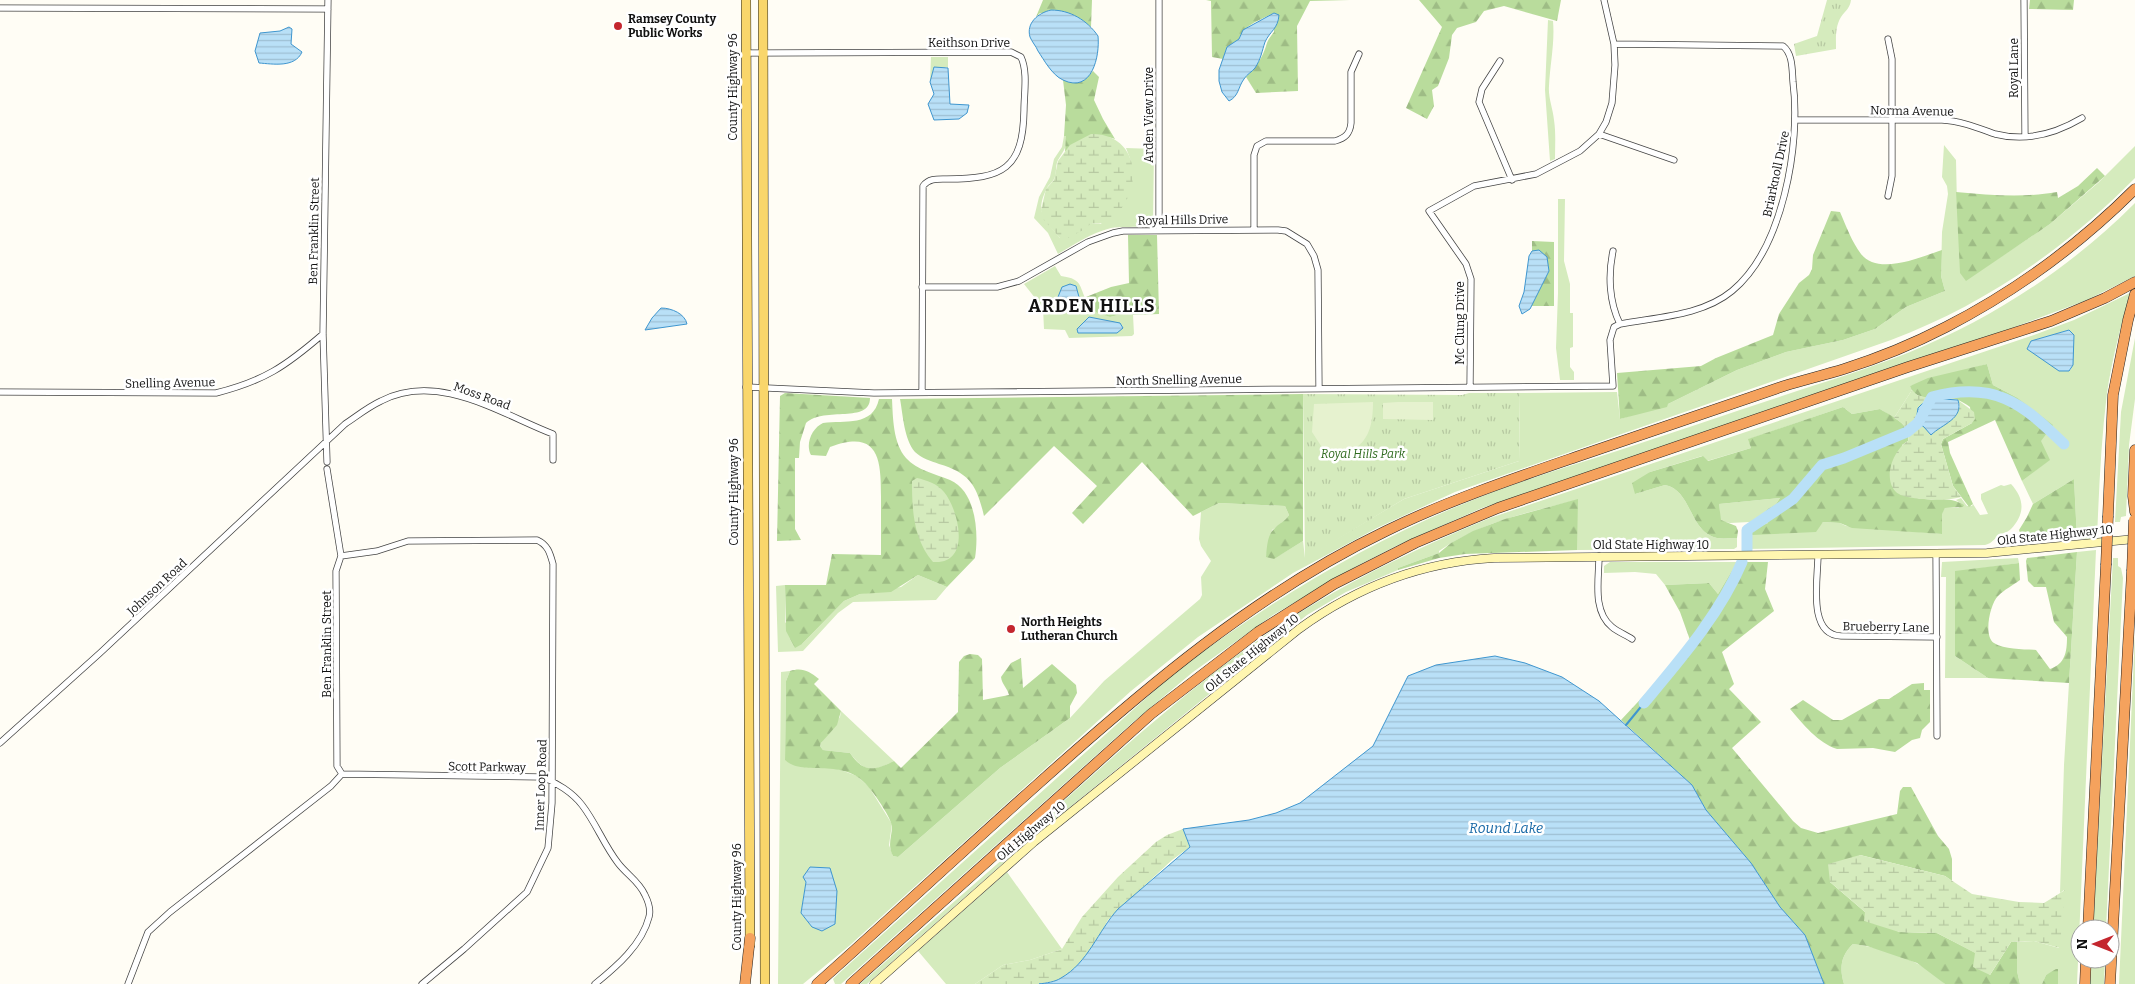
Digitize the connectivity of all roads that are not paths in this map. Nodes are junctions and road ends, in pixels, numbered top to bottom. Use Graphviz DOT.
graph roads {
  1 [pos="328,0"];
  2 [pos="746,0"];
  3 [pos="763,0"];
  4 [pos="1159,0"];
  5 [pos="1604,0"];
  6 [pos="2024,0"];
  7 [pos="0,8"];
  8 [pos="328,9"];
  9 [pos="1888,40"];
  10 [pos="1614,44"];
  11 [pos="746,53"];
  12 [pos="763,53"];
  13 [pos="1359,54"];
  14 [pos="1500,61"];
  15 [pos="2082,118"];
  16 [pos="1796,120"];
  17 [pos="1891,120"];
  18 [pos="1599,134"];
  19 [pos="2024,137"];
  20 [pos="1674,160"];
  21 [pos="1512,180"];
  22 [pos="2135,189"];
  23 [pos="1888,196"];
  24 [pos="1254,229"];
  25 [pos="1159,230"];
  26 [pos="1613,251"];
  27 [pos="2135,282"];
  28 [pos="922,287"];
  29 [pos="2135,294"];
  30 [pos="2132,319"];
  31 [pos="1620,324"];
  32 [pos="323,334"];
  33 [pos="763,387"];
  34 [pos="1470,387"];
  35 [pos="746,388"];
  36 [pos="1319,388"];
  37 [pos="0,392"];
  38 [pos="922,392"];
  39 [pos="326,443"];
  40 [pos="2135,450"];
  41 [pos="553,460"];
  42 [pos="2135,514"];
  43 [pos="2135,539"];
  44 [pos="1936,554"];
  45 [pos="1818,555"];
  46 [pos="341,556"];
  47 [pos="1599,556"];
  48 [pos="1937,637"];
  49 [pos="1632,639"];
  50 [pos="1209,701"];
  51 [pos="1937,736"];
  52 [pos="0,743"];
  53 [pos="342,774"];
  54 [pos="553,781"];
  55 [pos="2088,919"];
  56 [pos="750,938"];
  57 [pos="2086,969"];
  58 [pos="876,983"];
  59 [pos="128,984"];
  60 [pos="422,984"];
  61 [pos="595,984"];
  62 [pos="745,984"];
  63 [pos="750,984"];
  64 [pos="765,984"];
  65 [pos="817,984"];
  66 [pos="851,984"];
  67 [pos="2085,984"];
  68 [pos="2110,984"];
  1 -- 8 [label="street, Ben Franklin Street"];
  2 -- 11 [label="main road, County Highway 96"];
  3 -- 12 [label="main road"];
  4 -- 25 [label="street, Arden View Drive"];
  5 -- 10 [label="street"];
  6 -- 19 [label="street, Royal Lane"];
  7 -- 8 [label="street"];
  8 -- 32 [label="street, Ben Franklin Street"];
  9 -- 17 [label="street"];
  10 -- 16 [label="street, Briarknoll Drive"];
  10 -- 18 [label="street"];
  11 -- 12 [label="street, Keithson Drive"];
  11 -- 35 [label="main road, County Highway 96"];
  12 -- 28 [label="street, Keithson Drive"];
  12 -- 33 [label="main road"];
  13 -- 24 [label="street"];
  14 -- 21 [label="street"];
  15 -- 19 [label="street, Norma Avenue"];
  16 -- 17 [label="street, Norma Avenue"];
  16 -- 31 [label="street, Briarknoll Drive"];
  17 -- 19 [label="street, Norma Avenue"];
  17 -- 23 [label="street"];
  18 -- 20 [label="street"];
  18 -- 21 [label="street"];
  21 -- 34 [label="street, Mc Clung Drive"];
  22 -- 65 [label="highway"];
  24 -- 25 [label="street, Royal Hills Drive"];
  24 -- 36 [label="street, Royal Hills Drive"];
  25 -- 28 [label="street, Royal Hills Drive"];
  26 -- 31 [label="street"];
  27 -- 66 [label="highway"];
  28 -- 38 [label="street, Keithson Drive"];
  29 -- 30 [label="highway"];
  30 -- 55 [label="highway, bridge"];
  31 -- 34 [label="street, North Snelling Avenue"];
  32 -- 37 [label="street, Snelling Avenue"];
  32 -- 39 [label="street, Ben Franklin Street"];
  33 -- 35 [label="street, North Snelling Avenue"];
  33 -- 38 [label="street, North Snelling Avenue"];
  33 -- 64 [label="main road"];
  34 -- 36 [label="street, North Snelling Avenue"];
  35 -- 56 [label="main road, County Highway 96"];
  36 -- 38 [label="street, North Snelling Avenue"];
  39 -- 41 [label="street, Moss Road"];
  39 -- 46 [label="street, Ben Franklin Street"];
  39 -- 52 [label="street, Johnson Road"];
  40 -- 42 [label="highway"];
  42 -- 68 [label="highway, bridge"];
  43 -- 44 [label="street, Old State Highway 10"];
  44 -- 45 [label="street, Old State Highway 10"];
  44 -- 48 [label="street"];
  45 -- 47 [label="street, Old State Highway 10"];
  45 -- 48 [label="street, Brueberry Lane"];
  46 -- 53 [label="street, Ben Franklin Street"];
  46 -- 54 [label="street, Inner Loop Road"];
  47 -- 49 [label="street"];
  47 -- 50 [label="street, Old State Highway 10"];
  48 -- 51 [label="street"];
  50 -- 58 [label="street, Old Highway 10"];
  53 -- 54 [label="street, Scott Parkway"];
  53 -- 59 [label="street"];
  54 -- 60 [label="street, Inner Loop Road"];
  54 -- 61 [label="street"];
  56 -- 62 [label="highway"];
  56 -- 63 [label="main road, County Highway 96"];
  57 -- 67 [label="highway"];
}
